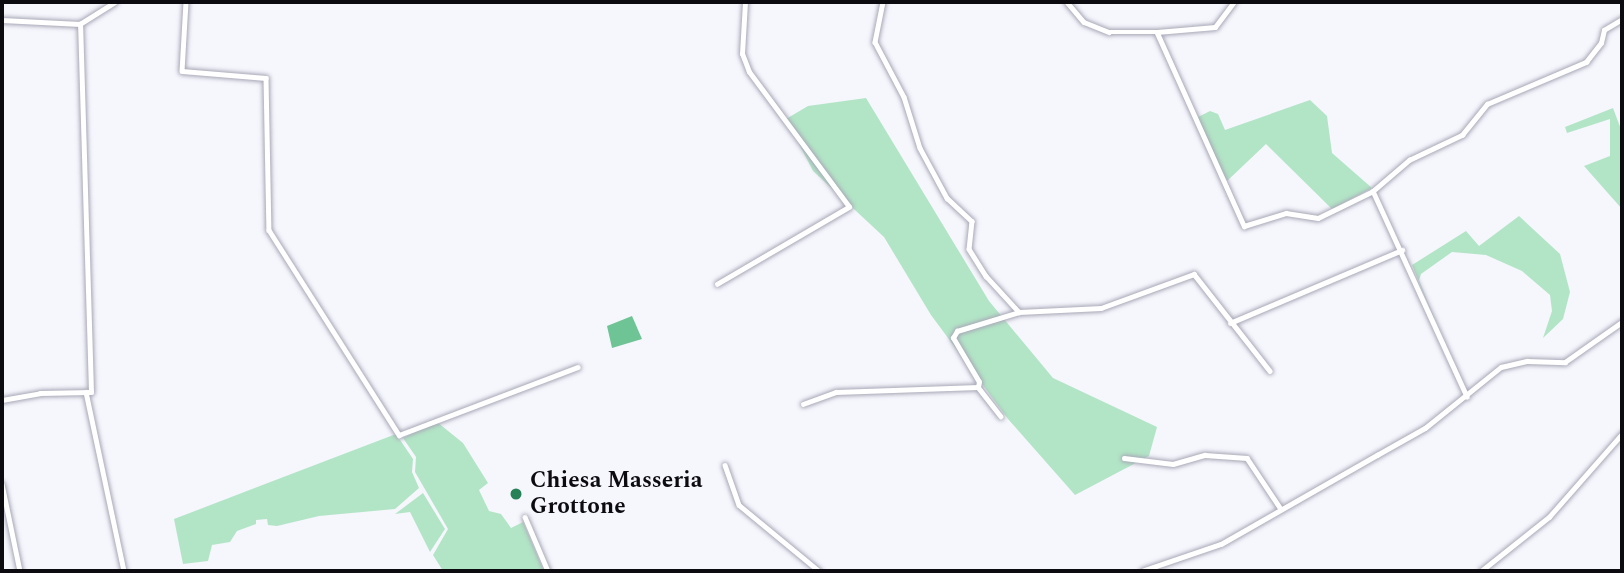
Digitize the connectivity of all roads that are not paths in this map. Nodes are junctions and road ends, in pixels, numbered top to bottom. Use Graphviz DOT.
graph roads {
  1 [pos="115,2"];
  2 [pos="186,2"];
  3 [pos="745,2"];
  4 [pos="883,2"];
  5 [pos="1067,2"];
  6 [pos="1234,2"];
  7 [pos="1622,19"];
  8 [pos="2,20"];
  9 [pos="80,24"];
  10 [pos="1157,32"];
  11 [pos="1373,191"];
  12 [pos="1402,250"];
  13 [pos="717,284"];
  14 [pos="1019,312"];
  15 [pos="1622,322"];
  16 [pos="1229,323"];
  17 [pos="578,367"];
  18 [pos="1270,371"];
  19 [pos="978,387"];
  20 [pos="86,392"];
  21 [pos="1467,396"];
  22 [pos="2,400"];
  23 [pos="803,404"];
  24 [pos="1001,416"];
  25 [pos="1622,434"];
  26 [pos="1124,457"];
  27 [pos="724,465"];
  28 [pos="2,484"];
  29 [pos="1280,509"];
  30 [pos="525,517"];
  31 [pos="20,571"];
  32 [pos="124,571"];
  33 [pos="548,571"];
  34 [pos="819,571"];
  35 [pos="1142,571"];
  36 [pos="1481,571"];
  1 -- 9 [label="street"];
  2 -- 17 [label="street"];
  3 -- 13 [label="street"];
  4 -- 14 [label="street"];
  5 -- 10 [label="street"];
  6 -- 10 [label="street"];
  7 -- 11 [label="street"];
  8 -- 9 [label="street"];
  9 -- 20 [label="street"];
  10 -- 11 [label="street"];
  11 -- 12 [label="street"];
  12 -- 16 [label="street"];
  12 -- 21 [label="street"];
  14 -- 16 [label="street"];
  14 -- 19 [label="street"];
  15 -- 21 [label="street"];
  16 -- 18 [label="street"];
  19 -- 23 [label="street"];
  19 -- 24 [label="street"];
  20 -- 22 [label="street"];
  20 -- 32 [label="street"];
  21 -- 29 [label="street"];
  25 -- 36 [label="street"];
  26 -- 29 [label="street"];
  27 -- 34 [label="street"];
  28 -- 31 [label="street"];
  29 -- 35 [label="street"];
  30 -- 33 [label="street"];
}
